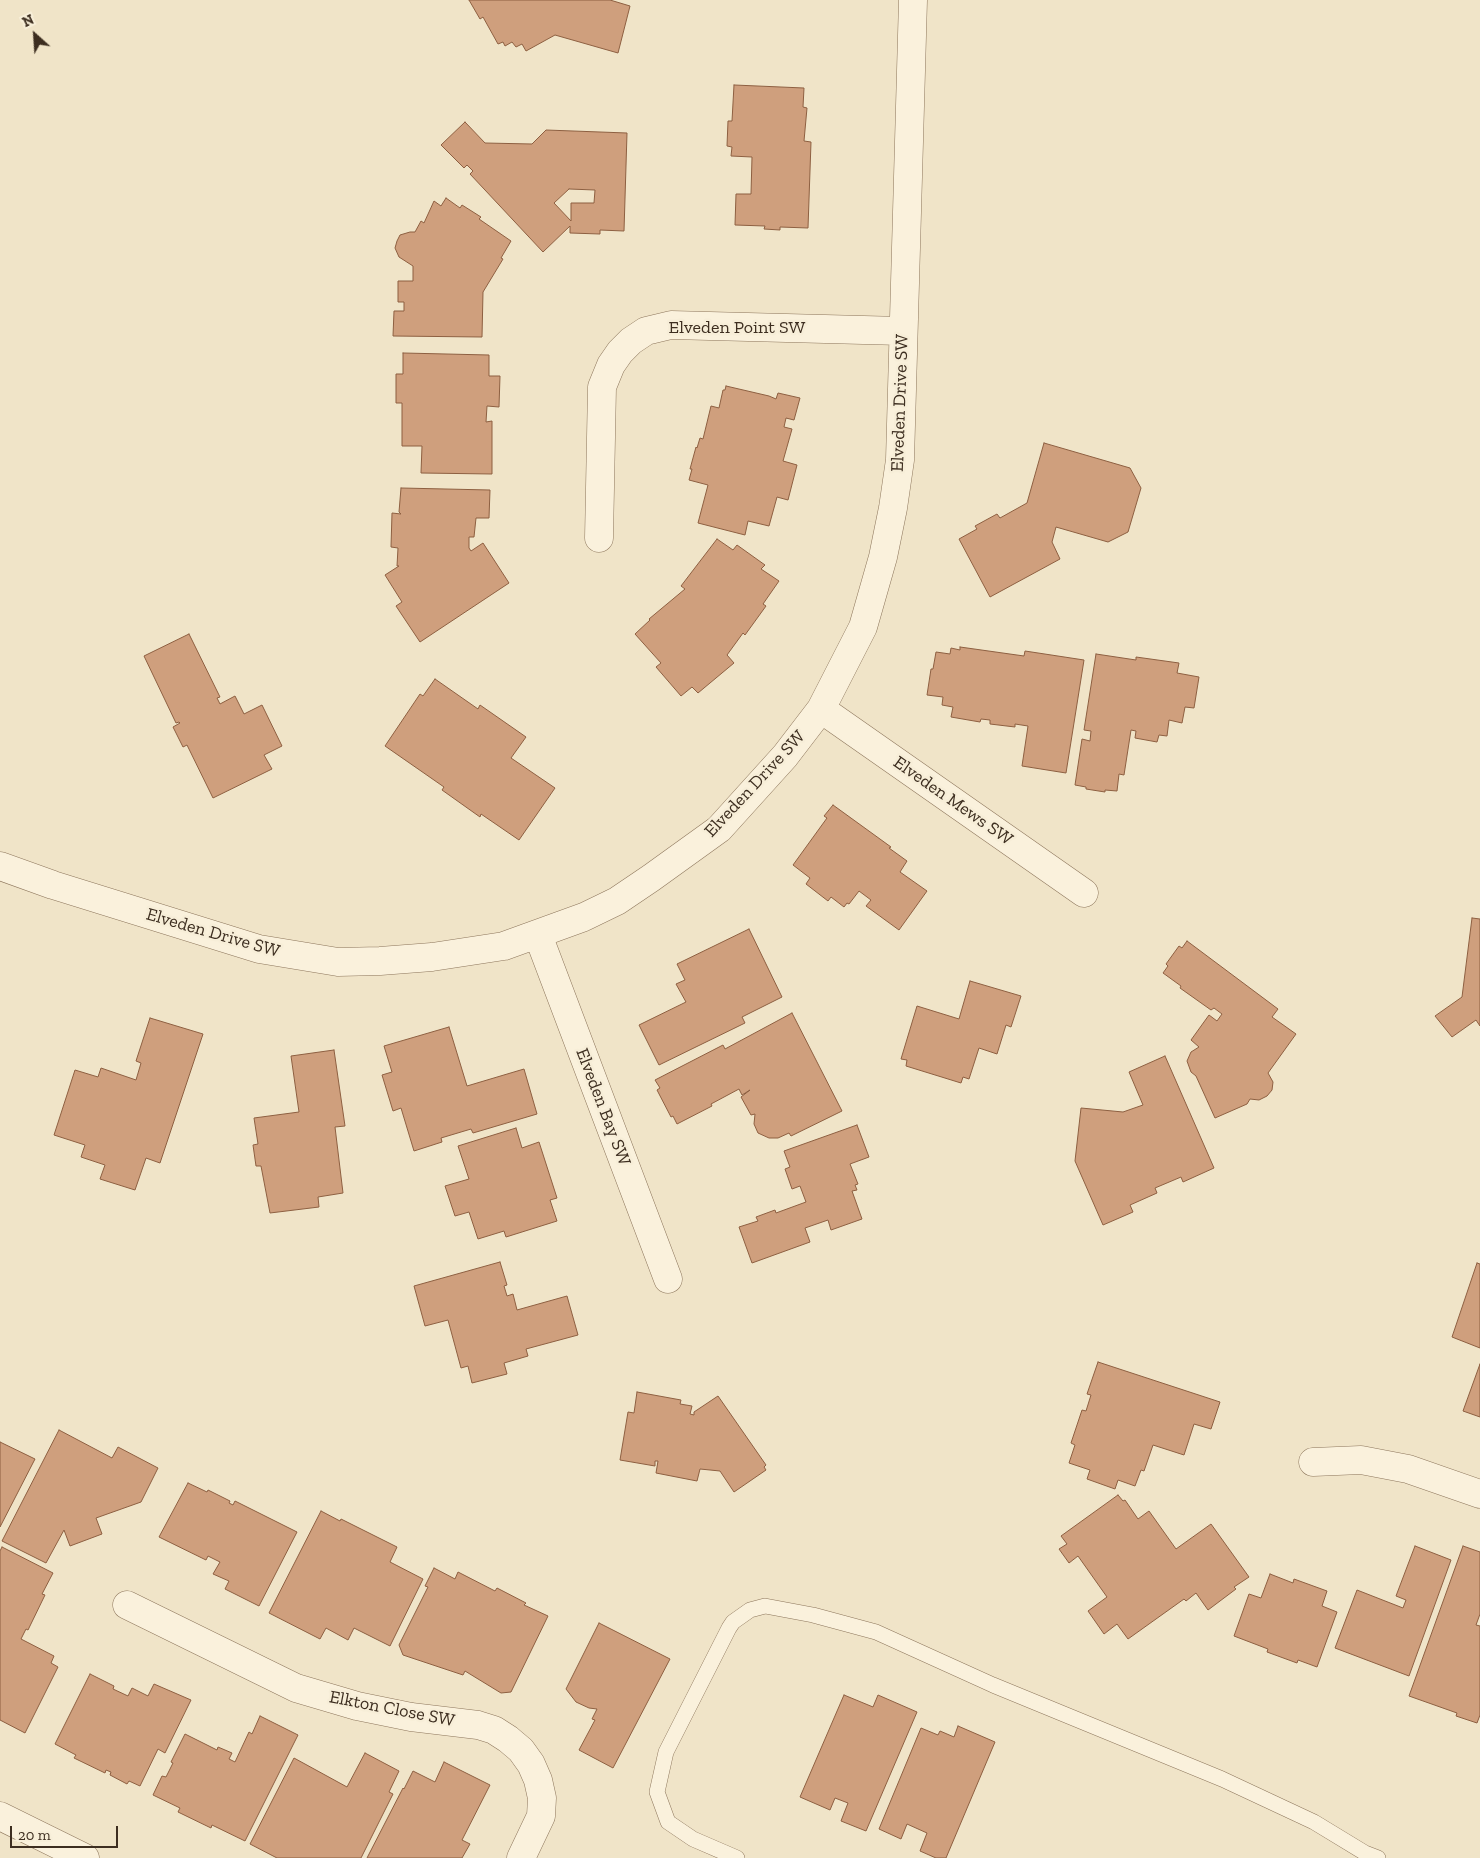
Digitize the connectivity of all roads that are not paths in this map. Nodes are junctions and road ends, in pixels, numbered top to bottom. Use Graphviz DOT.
graph roads {
  1 [pos="913,0"];
  2 [pos="902,331"];
  3 [pos="599,538"];
  4 [pos="822,709"];
  5 [pos="0,866"];
  6 [pos="1084,892"];
  7 [pos="538,935"];
  8 [pos="668,1279"];
  9 [pos="1313,1462"];
  10 [pos="1480,1494"];
  11 [pos="127,1605"];
  12 [pos="0,1816"];
  13 [pos="85,1858"];
  14 [pos="520,1858"];
  15 [pos="737,1858"];
  16 [pos="1378,1858"];
  1 -- 2 [label="street, Elveden Drive SW"];
  2 -- 3 [label="street, Elveden Point SW"];
  2 -- 4 [label="street, Elveden Drive SW"];
  4 -- 6 [label="street, Elveden Mews SW"];
  4 -- 7 [label="street, Elveden Drive SW"];
  5 -- 7 [label="street, Elveden Drive SW"];
  7 -- 8 [label="street, Elveden Bay SW"];
  9 -- 10 [label="street"];
  11 -- 14 [label="street, Elkton Close SW"];
  12 -- 13 [label="street"];
  15 -- 16 [label="lane"];
}
